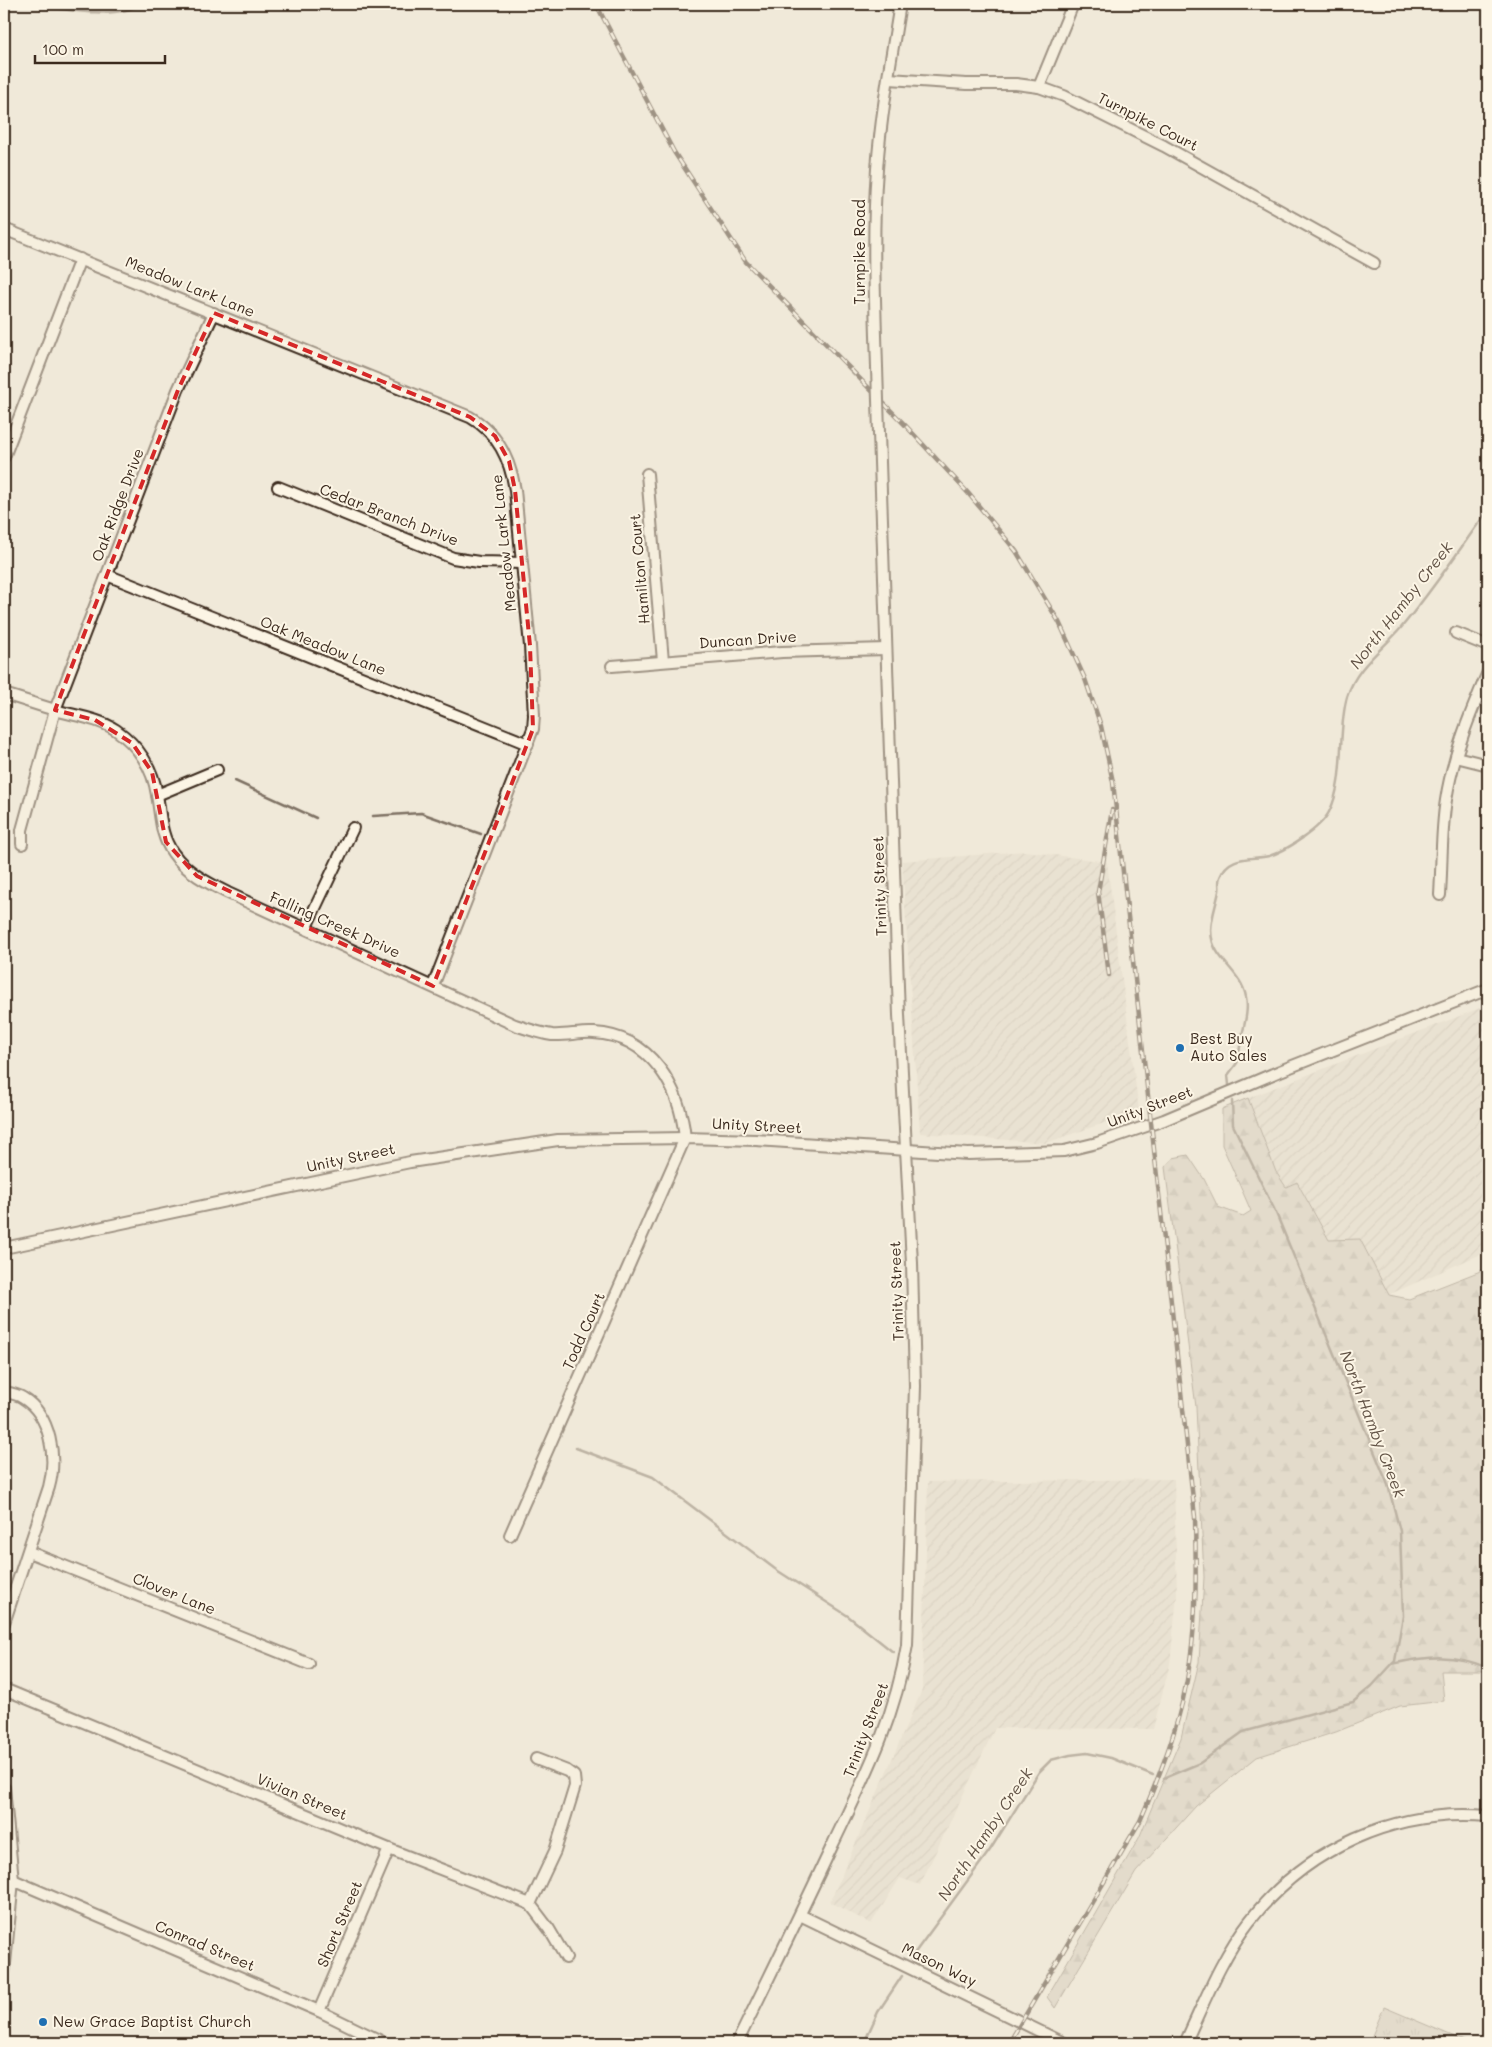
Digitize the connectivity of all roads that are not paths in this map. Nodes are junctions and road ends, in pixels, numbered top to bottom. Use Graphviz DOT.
graph roads {
  1 [pos="900,4"];
  2 [pos="1073,4"];
  3 [pos="888,79"];
  4 [pos="1039,86"];
  5 [pos="4,229"];
  6 [pos="80,259"];
  7 [pos="1374,263"];
  8 [pos="214,313"];
  9 [pos="4,457"];
  10 [pos="647,474"];
  11 [pos="278,487"];
  12 [pos="882,501"];
  13 [pos="522,563"];
  14 [pos="107,575"];
  15 [pos="1456,633"];
  16 [pos="1488,646"];
  17 [pos="886,649"];
  18 [pos="663,661"];
  19 [pos="612,666"];
  20 [pos="1488,672"];
  21 [pos="4,694"];
  22 [pos="55,710"];
  23 [pos="528,744"];
  24 [pos="1456,757"];
  25 [pos="1488,765"];
  26 [pos="218,770"];
  27 [pos="158,795"];
  28 [pos="353,828"];
  29 [pos="22,844"];
  30 [pos="1440,895"];
  31 [pos="306,927"];
  32 [pos="433,986"];
  33 [pos="1488,989"];
  34 [pos="685,1138"];
  35 [pos="906,1151"];
  36 [pos="4,1248"];
  37 [pos="4,1392"];
  38 [pos="510,1535"];
  39 [pos="29,1552"];
  40 [pos="4,1623"];
  41 [pos="308,1664"];
  42 [pos="4,1689"];
  43 [pos="536,1759"];
  44 [pos="4,1788"];
  45 [pos="5,1800"];
  46 [pos="1488,1816"];
  47 [pos="389,1850"];
  48 [pos="13,1880"];
  49 [pos="530,1904"];
  50 [pos="800,1915"];
  51 [pos="566,1958"];
  52 [pos="4,1974"];
  53 [pos="319,2011"];
  54 [pos="385,2043"];
  55 [pos="737,2043"];
  56 [pos="1064,2043"];
  57 [pos="1185,2043"];
  1 -- 3 [label="street, Turnpike Road"];
  2 -- 4 [label="street"];
  3 -- 4 [label="street, Turnpike Court"];
  3 -- 12 [label="street, Turnpike Road, bridge"];
  4 -- 7 [label="street, Turnpike Court"];
  5 -- 6 [label="street, Meadow Lark Lane"];
  6 -- 8 [label="street, Meadow Lark Lane"];
  6 -- 9 [label="street"];
  8 -- 13 [label="street, Meadow Lark Lane"];
  8 -- 14 [label="street, Oak Ridge Drive"];
  10 -- 18 [label="street, Hamilton Court"];
  11 -- 13 [label="street, Cedar Branch Drive"];
  12 -- 17 [label="street, Trinity Street"];
  13 -- 23 [label="street, Meadow Lark Lane"];
  14 -- 22 [label="street, Oak Ridge Drive"];
  14 -- 23 [label="street, Oak Meadow Lane"];
  15 -- 16 [label="street"];
  17 -- 18 [label="street, Duncan Drive"];
  17 -- 35 [label="street, Trinity Street"];
  18 -- 19 [label="street, Duncan Drive"];
  20 -- 24 [label="street"];
  21 -- 22 [label="street, Falling Creek Drive"];
  22 -- 27 [label="street, Falling Creek Drive"];
  22 -- 29 [label="street, Oak Ridge Drive"];
  23 -- 32 [label="street, Meadow Lark Lane"];
  24 -- 25 [label="street"];
  24 -- 30 [label="street"];
  26 -- 27 [label="street"];
  27 -- 31 [label="street, Falling Creek Drive"];
  28 -- 31 [label="street"];
  31 -- 32 [label="street, Falling Creek Drive"];
  32 -- 34 [label="street, Falling Creek Drive"];
  33 -- 35 [label="street, Unity Street"];
  34 -- 35 [label="street, Unity Street"];
  34 -- 36 [label="street, Unity Street"];
  34 -- 38 [label="street, Todd Court"];
  35 -- 50 [label="street, Trinity Street"];
  37 -- 39 [label="street"];
  39 -- 40 [label="street"];
  39 -- 41 [label="street, Clover Lane"];
  42 -- 47 [label="street, Vivian Street"];
  43 -- 49 [label="street"];
  44 -- 45 [label="street"];
  45 -- 48 [label="street"];
  46 -- 57 [label="street"];
  47 -- 49 [label="street, Vivian Street"];
  47 -- 53 [label="street, Short Street"];
  48 -- 52 [label="street"];
  48 -- 53 [label="street, Conrad Street"];
  49 -- 51 [label="street"];
  50 -- 55 [label="street, Trinity Street"];
  50 -- 56 [label="street, Mason Way"];
  53 -- 54 [label="street, Conrad Street"];
}
